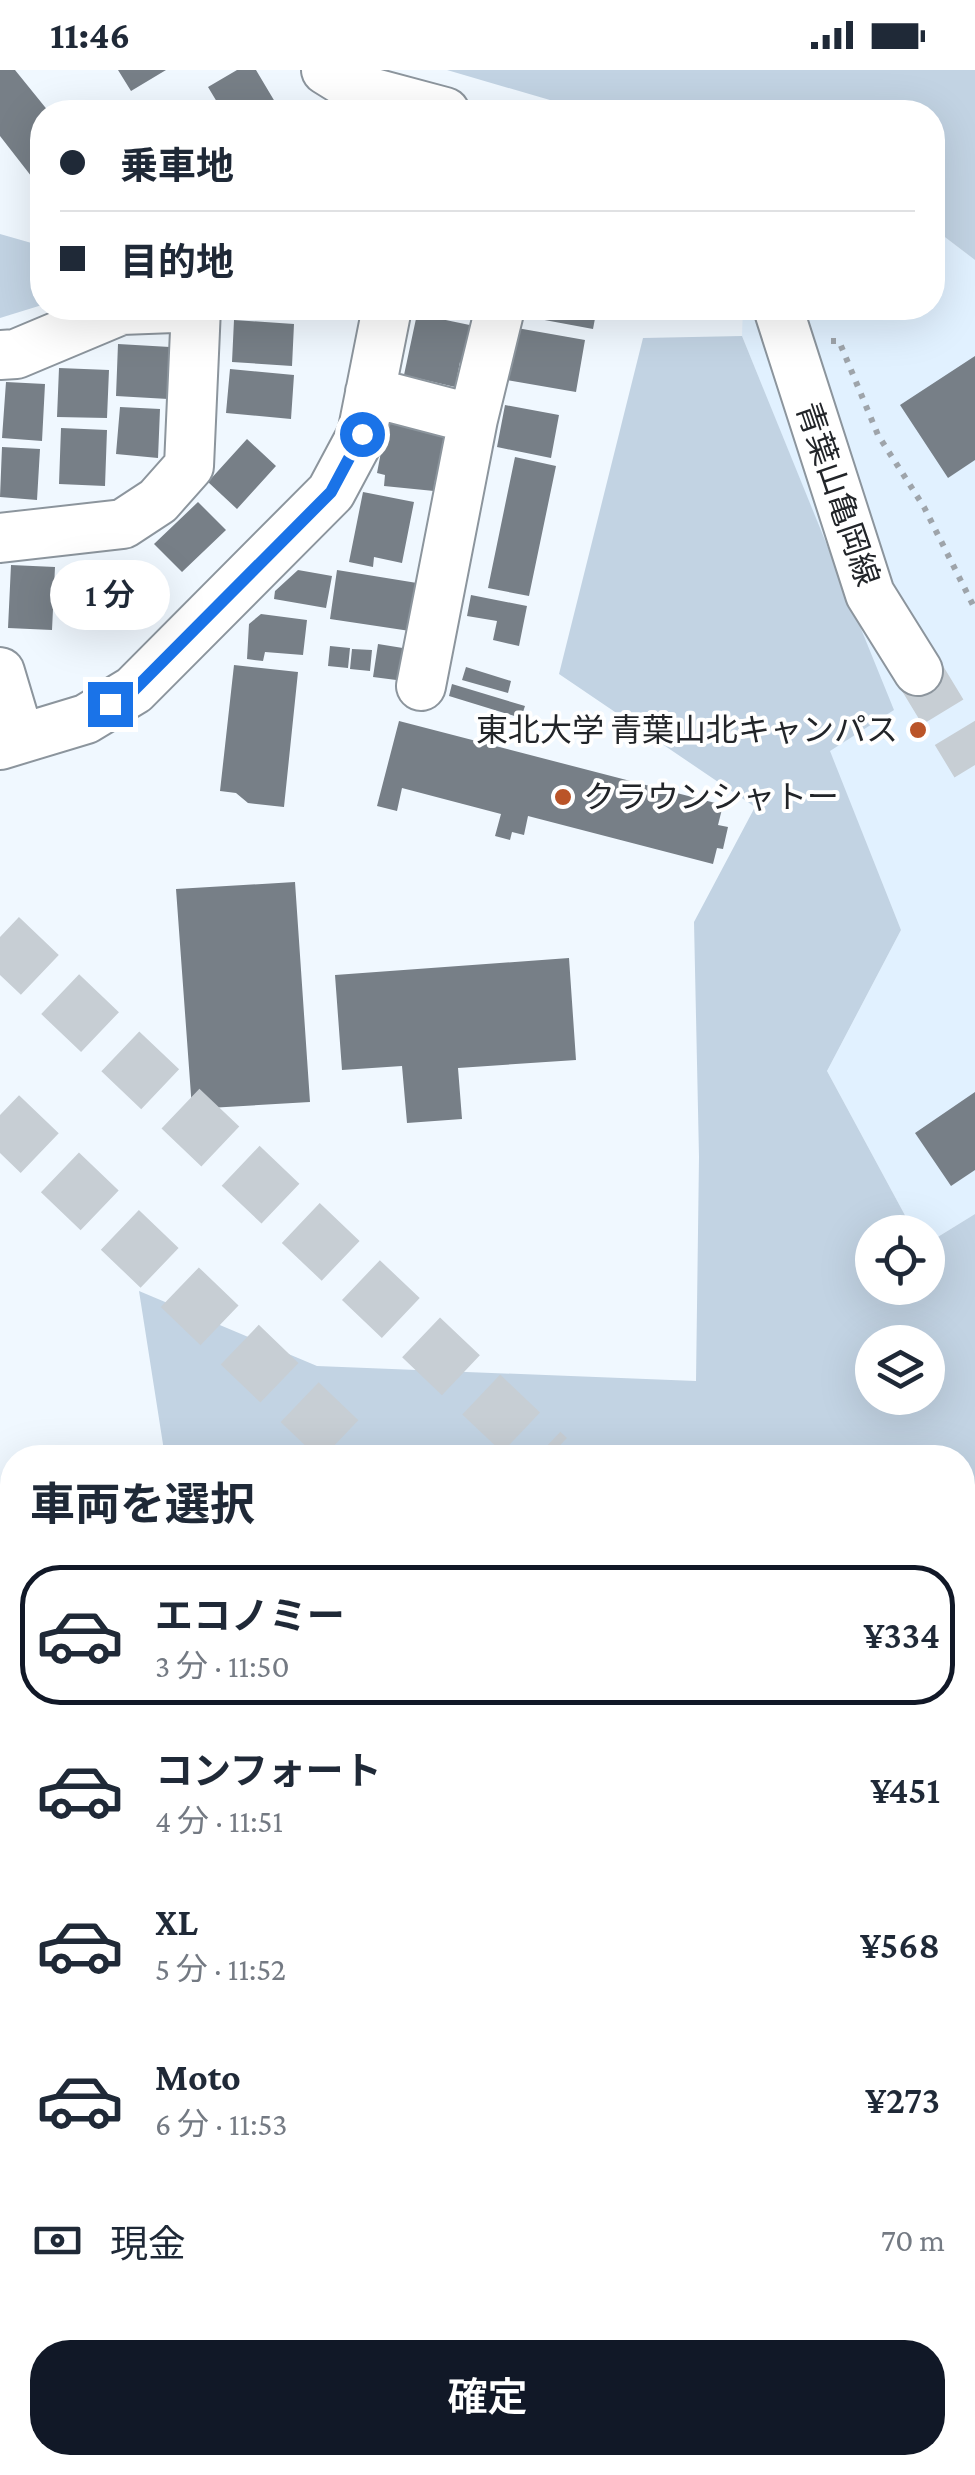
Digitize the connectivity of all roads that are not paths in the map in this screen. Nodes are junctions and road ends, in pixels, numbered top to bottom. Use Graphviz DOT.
graph roads {
  1 [pos="326,70"];
  2 [pos="395,100"];
  3 [pos="97,320"];
  4 [pos="195,320"];
  5 [pos="385,320"];
  6 [pos="497,320"];
  7 [pos="784,326"];
  8 [pos="0,356"];
  9 [pos="370,392"];
  10 [pos="472,419"];
  11 [pos="0,538"];
  12 [pos="0,672"];
  13 [pos="918,672"];
  14 [pos="421,686"];
  15 [pos="10,742"];
  1 -- 2 [label="street"];
  3 -- 8 [label="street"];
  4 -- 11 [label="street"];
  5 -- 9 [label="street"];
  6 -- 10 [label="street"];
  7 -- 13 [label="street, 青葉山亀岡線"];
  9 -- 10 [label="street"];
  9 -- 15 [label="street"];
  10 -- 14 [label="street"];
  12 -- 15 [label="street"];
}
